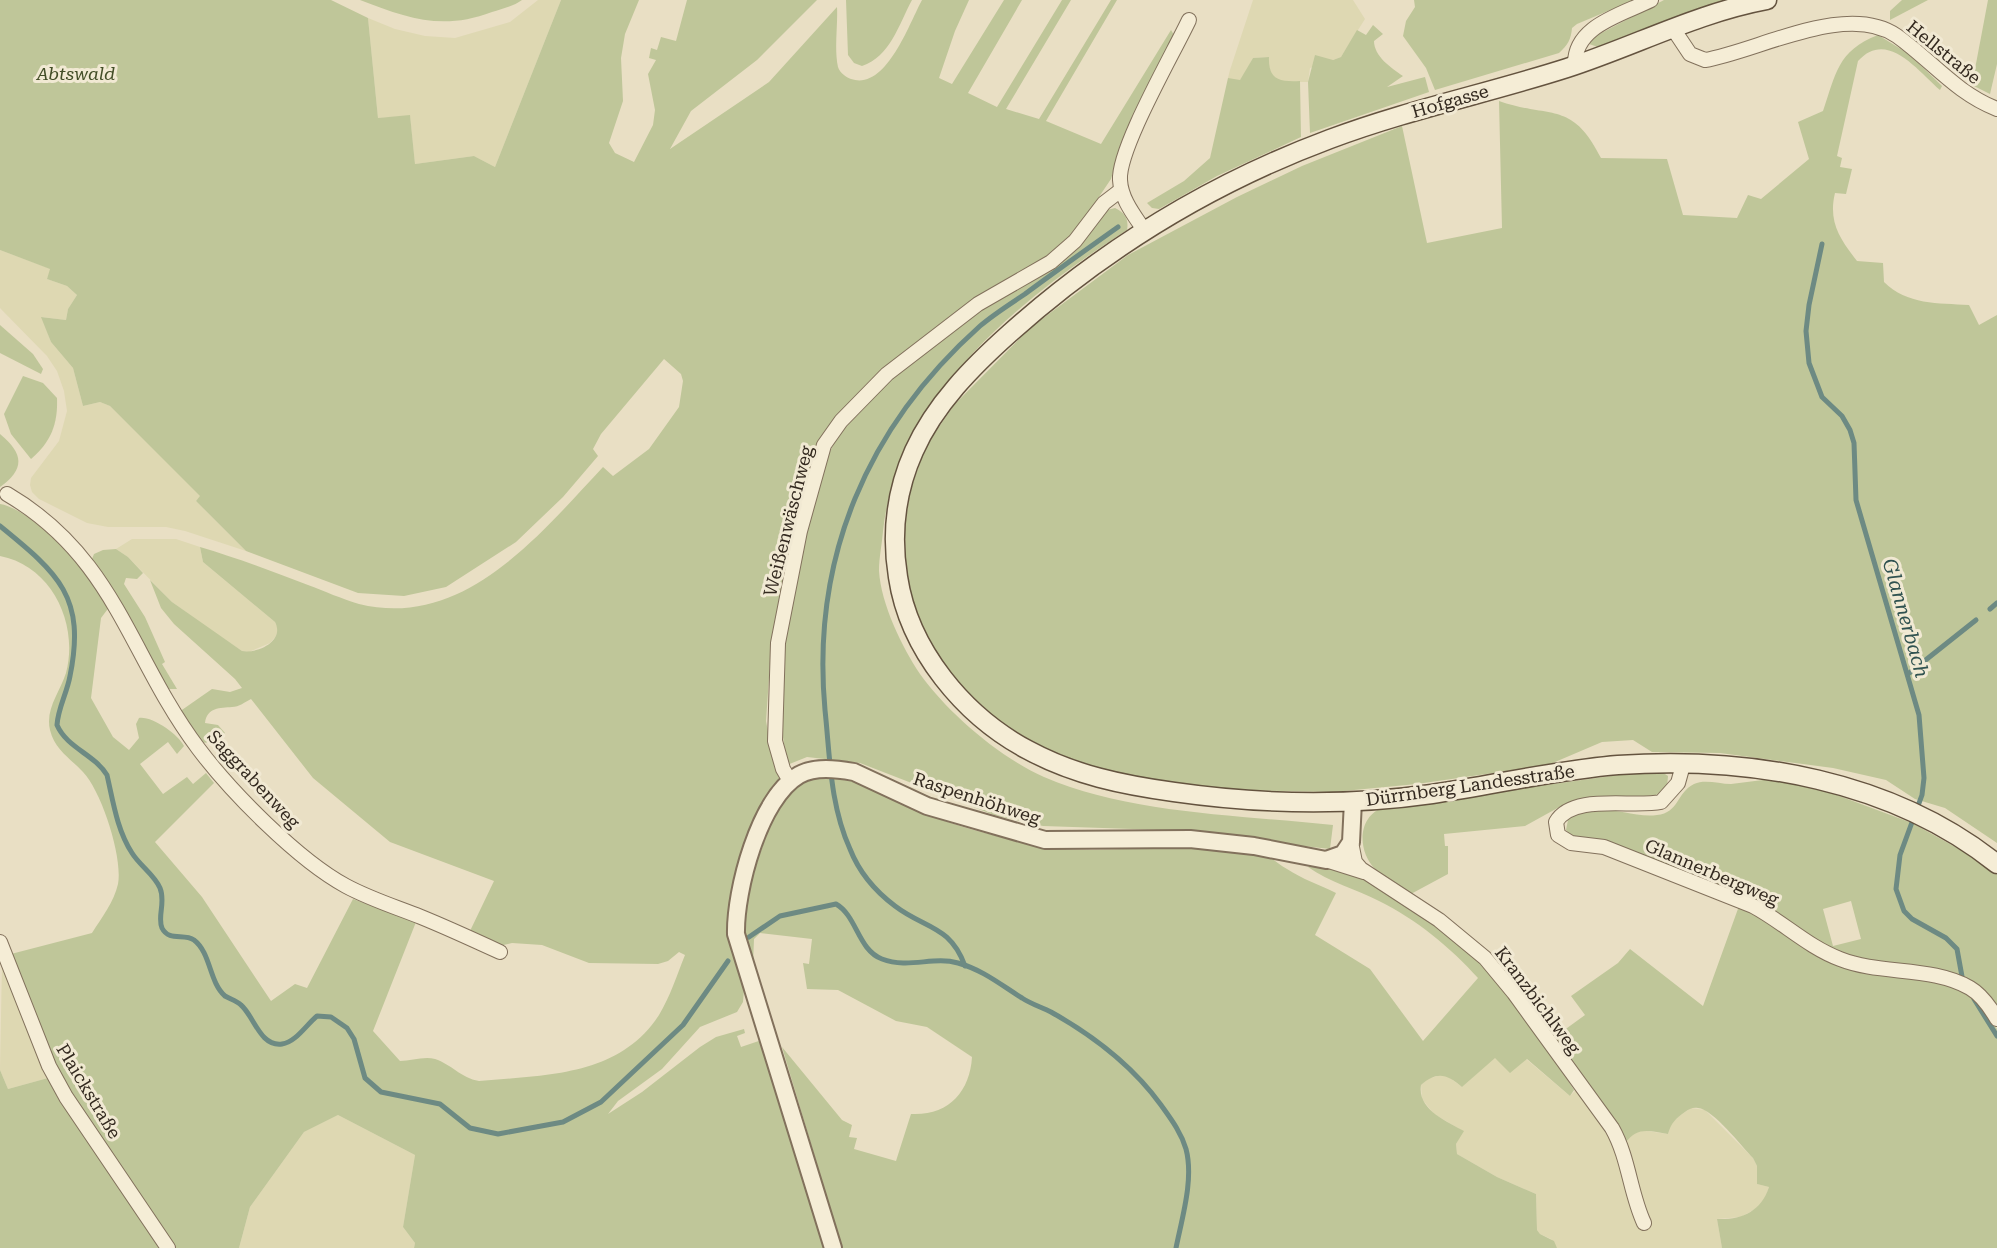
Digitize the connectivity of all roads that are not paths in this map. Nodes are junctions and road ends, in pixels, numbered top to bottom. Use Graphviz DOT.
graph roads {
  1 [pos="1651,0"];
  2 [pos="1767,0"];
  3 [pos="1190,20"];
  4 [pos="1672,27"];
  5 [pos="1575,66"];
  6 [pos="1997,109"];
  7 [pos="1122,190"];
  8 [pos="1144,230"];
  9 [pos="7,494"];
  10 [pos="1683,765"];
  11 [pos="790,781"];
  12 [pos="1353,801"];
  13 [pos="1351,842"];
  14 [pos="1326,860"];
  15 [pos="1997,864"];
  16 [pos="1367,873"];
  17 [pos="0,942"];
  18 [pos="500,952"];
  19 [pos="1997,1019"];
  20 [pos="1644,1223"];
  21 [pos="168,1248"];
  22 [pos="833,1248"];
  1 -- 5 [label="street"];
  2 -- 4 [label="main road, Hofgasse"];
  3 -- 7 [label="street"];
  4 -- 5 [label="main road, Hofgasse"];
  4 -- 6 [label="street, Hellstraße"];
  5 -- 8 [label="main road, Hofgasse"];
  7 -- 8 [label="street"];
  7 -- 11 [label="street, Weißenwäschweg"];
  8 -- 12 [label="main road, Dürrnberg Landesstraße"];
  9 -- 18 [label="street, Saggrabenweg"];
  10 -- 12 [label="main road, Dürrnberg Landesstraße"];
  10 -- 15 [label="main road, Dürrnberg Landesstraße"];
  10 -- 19 [label="street, Glannerbergweg"];
  11 -- 14 [label="street, Raspenhöhweg"];
  11 -- 22 [label="street"];
  12 -- 13 [label="street"];
  13 -- 14 [label="street"];
  13 -- 16 [label="street, Kranzbichlweg"];
  14 -- 16 [label="street"];
  16 -- 20 [label="street, Kranzbichlweg"];
  17 -- 21 [label="street, Plaickstraße"];
}
